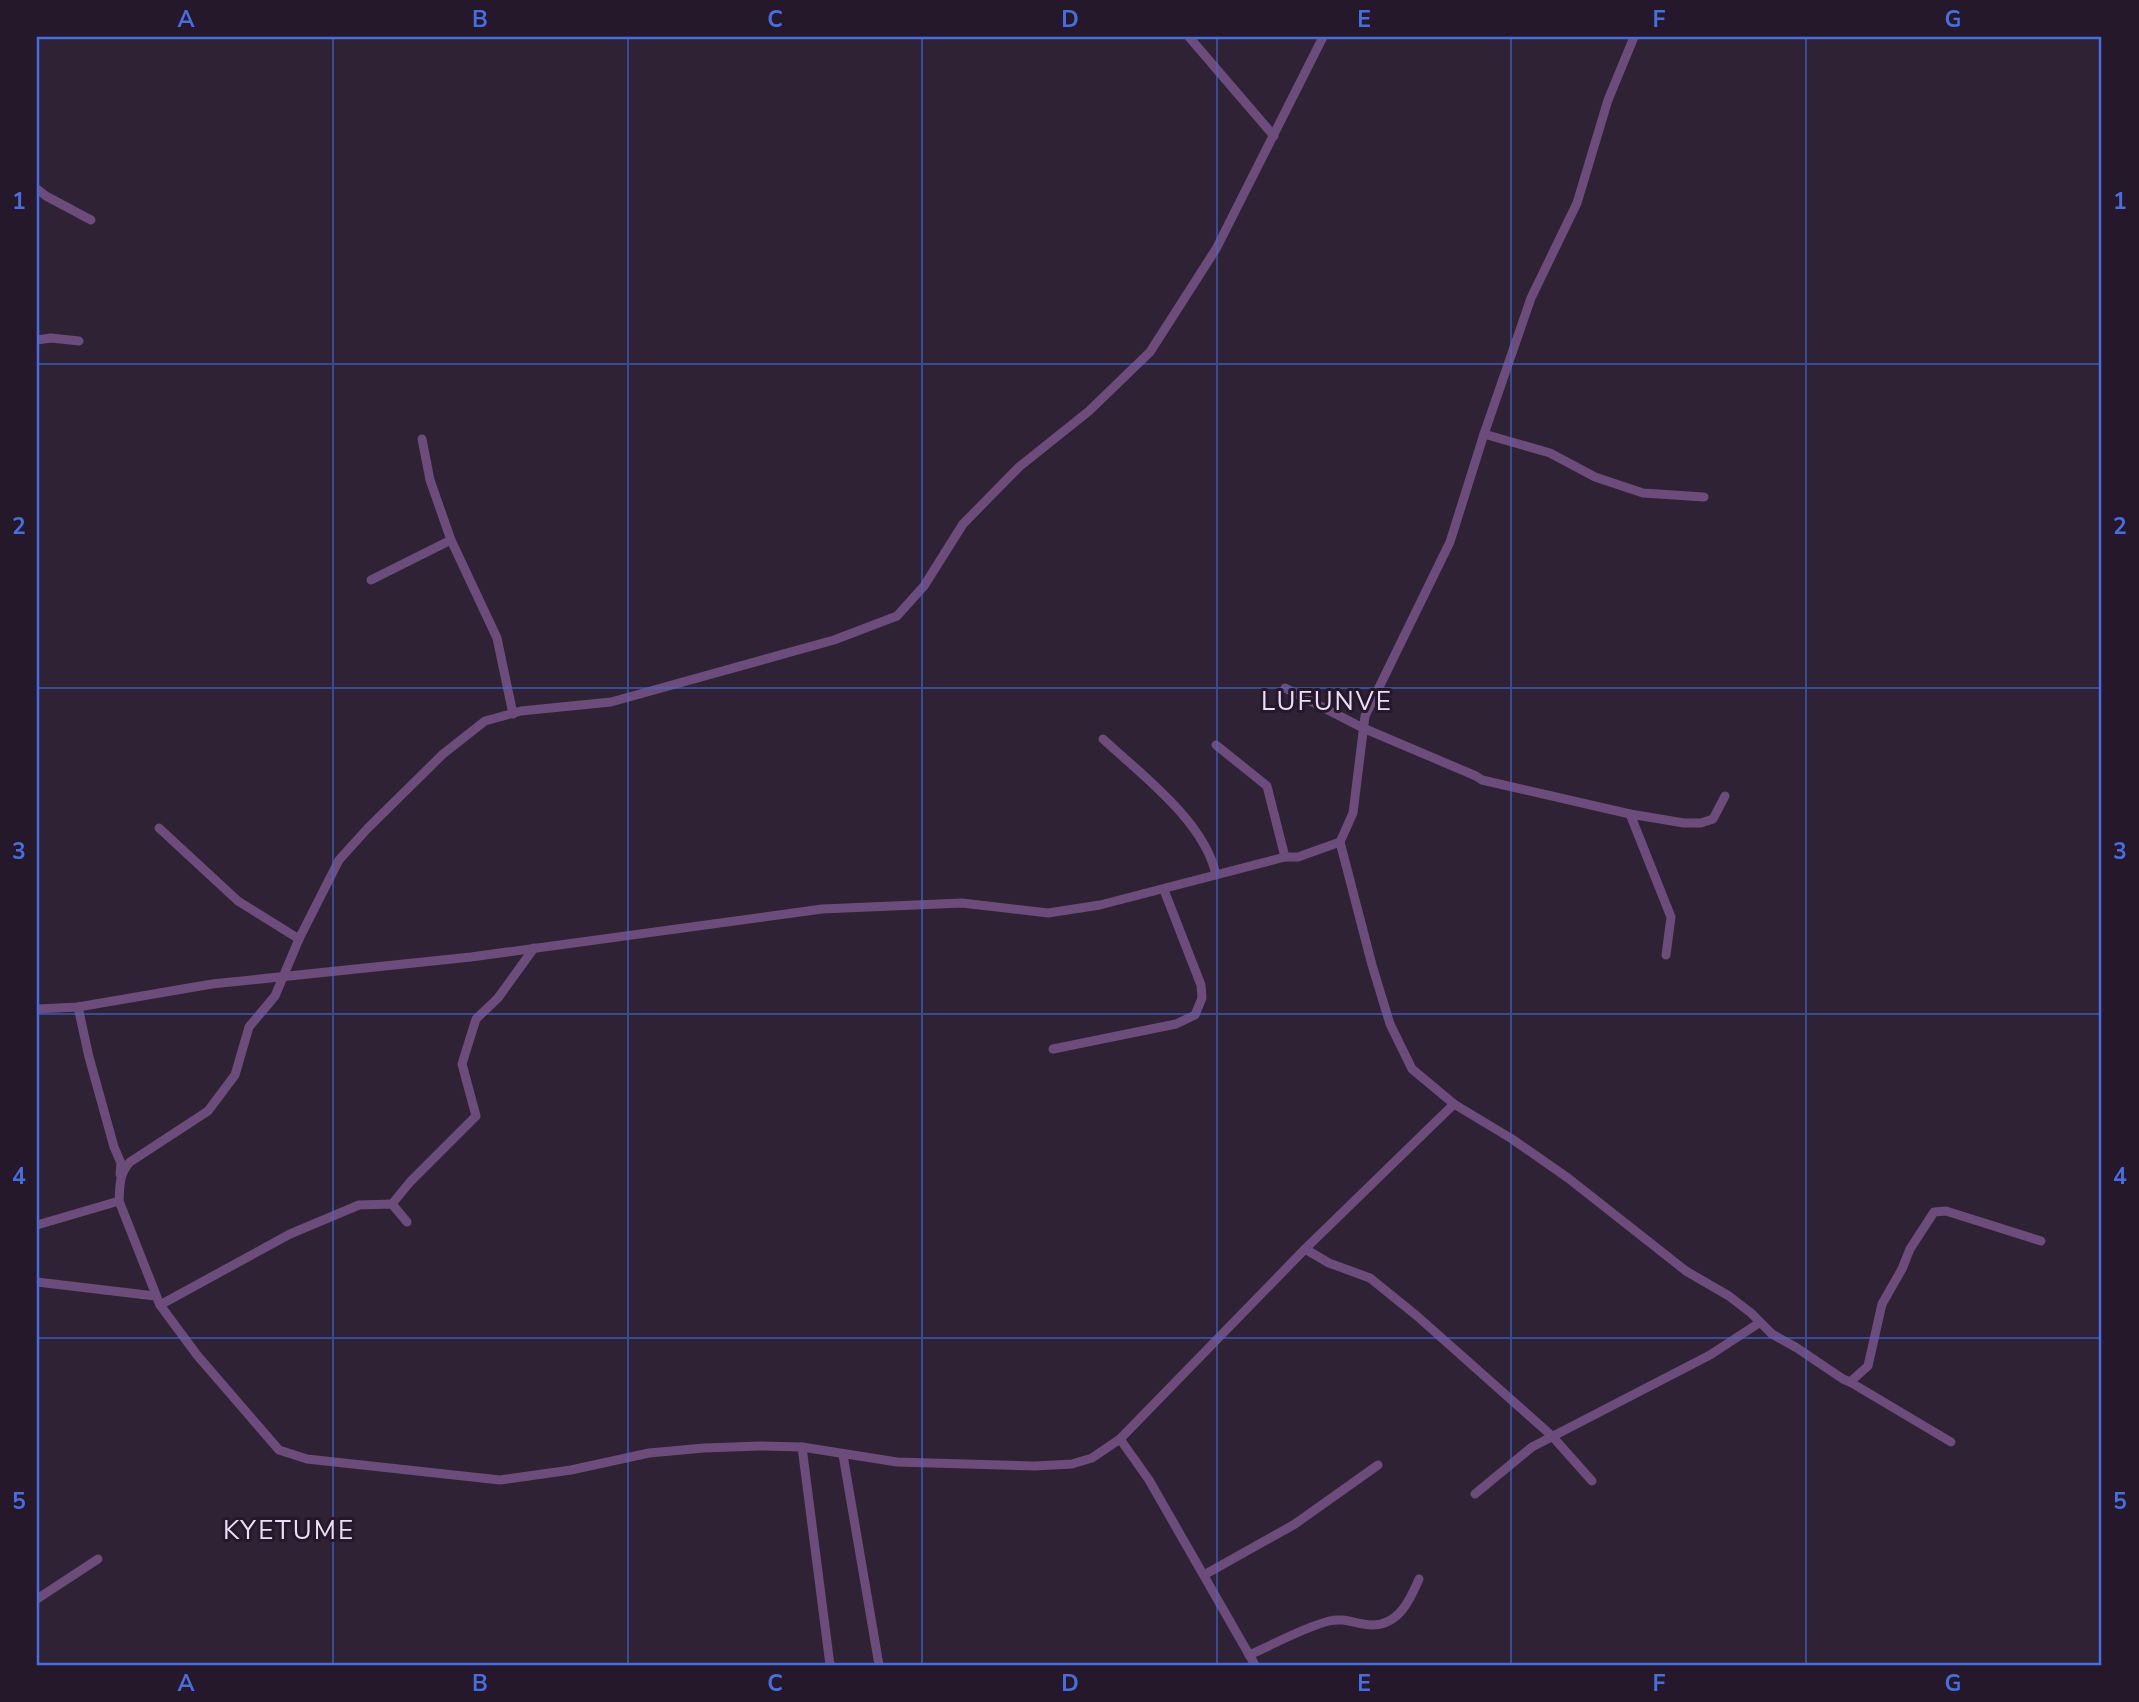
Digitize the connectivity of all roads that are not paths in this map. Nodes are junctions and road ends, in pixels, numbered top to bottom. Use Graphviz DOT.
graph roads {
  1 [pos="1189,37"];
  2 [pos="1323,37"];
  3 [pos="1634,37"];
  4 [pos="1275,136"];
  5 [pos="37,189"];
  6 [pos="91,220"];
  7 [pos="37,340"];
  8 [pos="79,341"];
  9 [pos="1484,434"];
  10 [pos="422,439"];
  11 [pos="1704,498"];
  12 [pos="451,540"];
  13 [pos="371,580"];
  14 [pos="1285,688"];
  15 [pos="513,713"];
  16 [pos="1363,728"];
  17 [pos="1103,739"];
  18 [pos="1216,745"];
  19 [pos="1725,796"];
  20 [pos="1630,814"];
  21 [pos="159,828"];
  22 [pos="1340,842"];
  23 [pos="1285,857"];
  24 [pos="1216,875"];
  25 [pos="1164,890"];
  26 [pos="299,939"];
  27 [pos="534,948"];
  28 [pos="1666,954"];
  29 [pos="285,976"];
  30 [pos="78,1007"];
  31 [pos="37,1009"];
  32 [pos="1053,1049"];
  33 [pos="1454,1104"];
  34 [pos="120,1181"];
  35 [pos="120,1201"];
  36 [pos="392,1205"];
  37 [pos="407,1222"];
  38 [pos="37,1225"];
  39 [pos="2041,1241"];
  40 [pos="1305,1249"];
  41 [pos="37,1283"];
  42 [pos="157,1301"];
  43 [pos="1759,1323"];
  44 [pos="1850,1382"];
  45 [pos="1552,1436"];
  46 [pos="1120,1439"];
  47 [pos="1951,1442"];
  48 [pos="802,1447"];
  49 [pos="843,1455"];
  50 [pos="1378,1465"];
  51 [pos="1591,1481"];
  52 [pos="1475,1494"];
  53 [pos="98,1559"];
  54 [pos="1204,1574"];
  55 [pos="1419,1579"];
  56 [pos="37,1599"];
  57 [pos="1249,1655"];
  58 [pos="830,1665"];
  59 [pos="879,1665"];
  60 [pos="1255,1665"];
  1 -- 4 [label="street"];
  2 -- 4 [label="street"];
  3 -- 9 [label="street"];
  4 -- 15 [label="street"];
  5 -- 6 [label="street"];
  7 -- 8 [label="street"];
  9 -- 11 [label="street"];
  9 -- 16 [label="street"];
  10 -- 12 [label="street"];
  12 -- 13 [label="street"];
  12 -- 15 [label="street"];
  14 -- 16 [label="street"];
  15 -- 26 [label="street"];
  16 -- 20 [label="street"];
  16 -- 22 [label="street"];
  17 -- 24 [label="street"];
  18 -- 23 [label="street"];
  19 -- 20 [label="street"];
  20 -- 28 [label="street"];
  21 -- 26 [label="street"];
  22 -- 23 [label="street"];
  22 -- 33 [label="street"];
  23 -- 24 [label="street"];
  24 -- 25 [label="street"];
  25 -- 27 [label="street"];
  25 -- 32 [label="street"];
  26 -- 29 [label="street"];
  27 -- 29 [label="street"];
  27 -- 36 [label="street"];
  29 -- 30 [label="street"];
  29 -- 34 [label="street"];
  30 -- 31 [label="street"];
  30 -- 34 [label="street"];
  33 -- 40 [label="street"];
  33 -- 43 [label="street"];
  34 -- 35 [label="street"];
  35 -- 38 [label="street"];
  35 -- 42 [label="street"];
  36 -- 37 [label="street"];
  36 -- 42 [label="street"];
  39 -- 44 [label="street"];
  40 -- 45 [label="street"];
  40 -- 46 [label="street"];
  41 -- 42 [label="street"];
  42 -- 48 [label="street"];
  43 -- 44 [label="street"];
  43 -- 45 [label="street"];
  44 -- 47 [label="street"];
  45 -- 51 [label="street"];
  45 -- 52 [label="street"];
  46 -- 49 [label="street"];
  46 -- 54 [label="street"];
  48 -- 49 [label="street"];
  48 -- 58 [label="street"];
  49 -- 59 [label="street"];
  50 -- 54 [label="street"];
  53 -- 56 [label="street"];
  54 -- 57 [label="street"];
  55 -- 57 [label="street"];
  57 -- 60 [label="street"];
}
